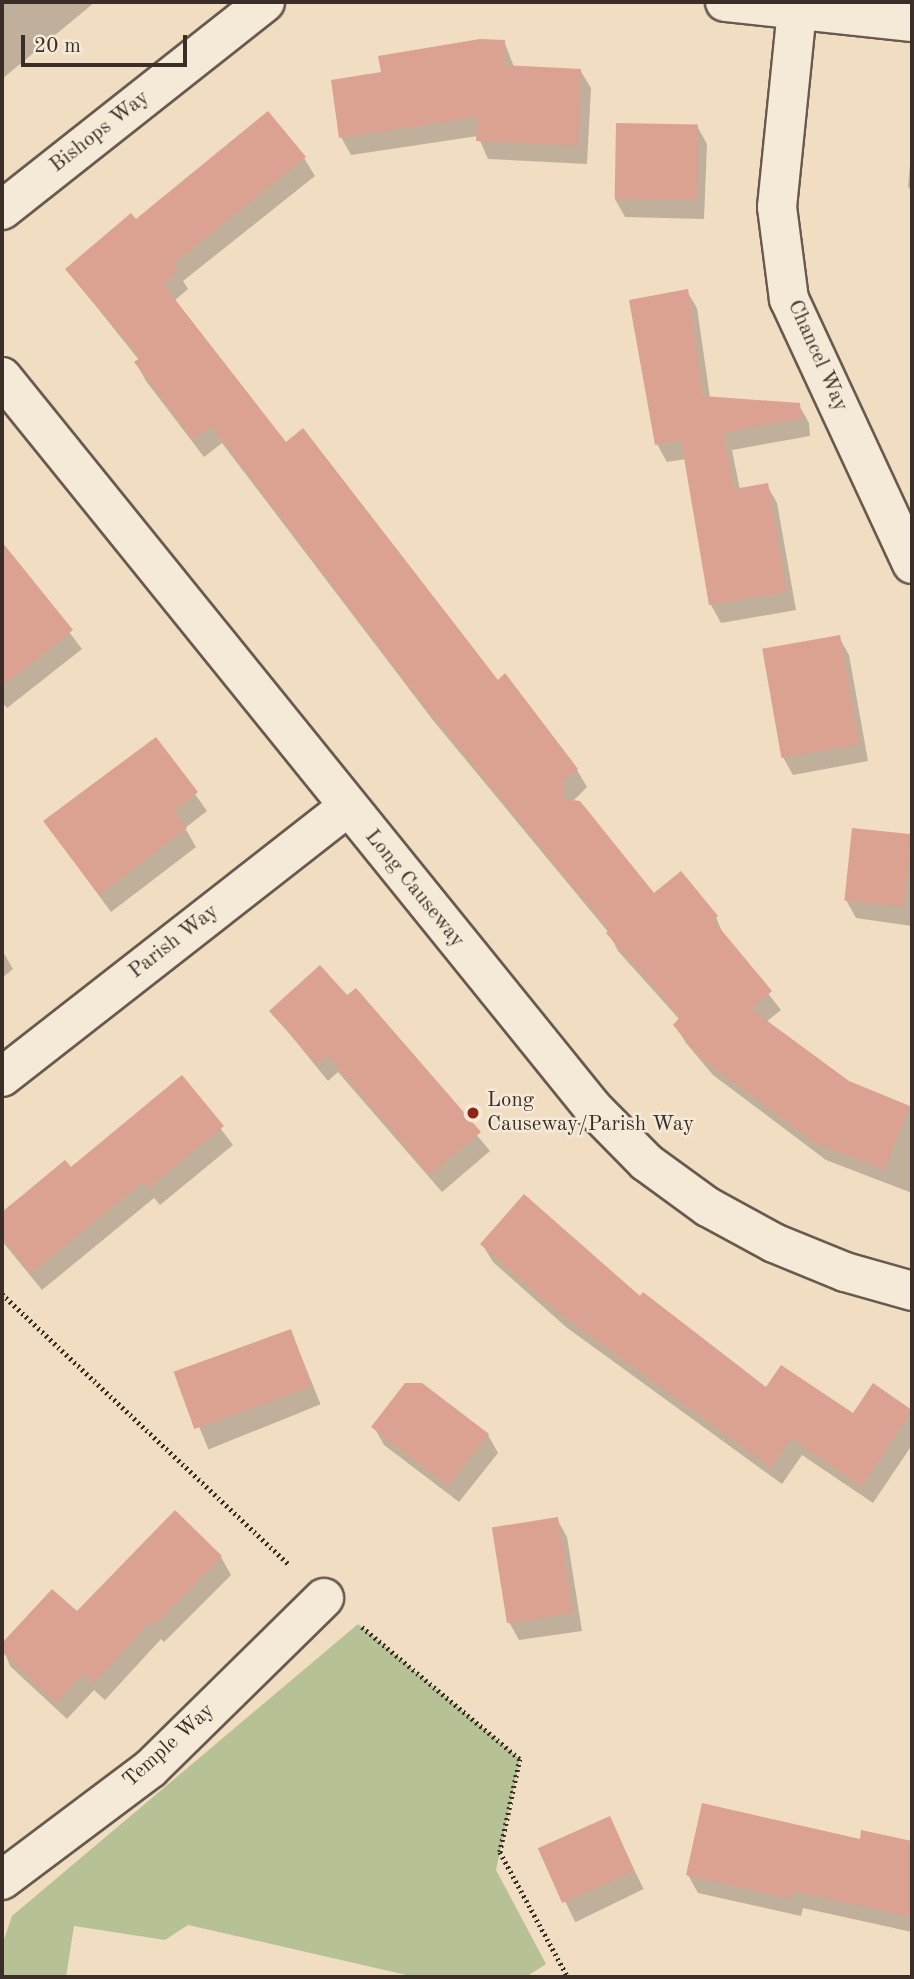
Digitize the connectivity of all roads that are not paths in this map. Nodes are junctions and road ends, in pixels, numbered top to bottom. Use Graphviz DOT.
graph roads {
  1 [pos="264,2"];
  2 [pos="724,2"];
  3 [pos="797,10"];
  4 [pos="912,22"];
  5 [pos="2,210"];
  6 [pos="2,377"];
  7 [pos="912,564"];
  8 [pos="347,807"];
  9 [pos="2,1077"];
  10 [pos="912,1291"];
  11 [pos="324,1598"];
  12 [pos="2,1880"];
  1 -- 5 [label="street, Bishops Way"];
  2 -- 3 [label="street"];
  3 -- 4 [label="street"];
  3 -- 7 [label="street, Chancel Way"];
  6 -- 8 [label="street, Long Causeway"];
  8 -- 9 [label="street, Parish Way"];
  8 -- 10 [label="street, Long Causeway"];
  11 -- 12 [label="street, Temple Way"];
}
